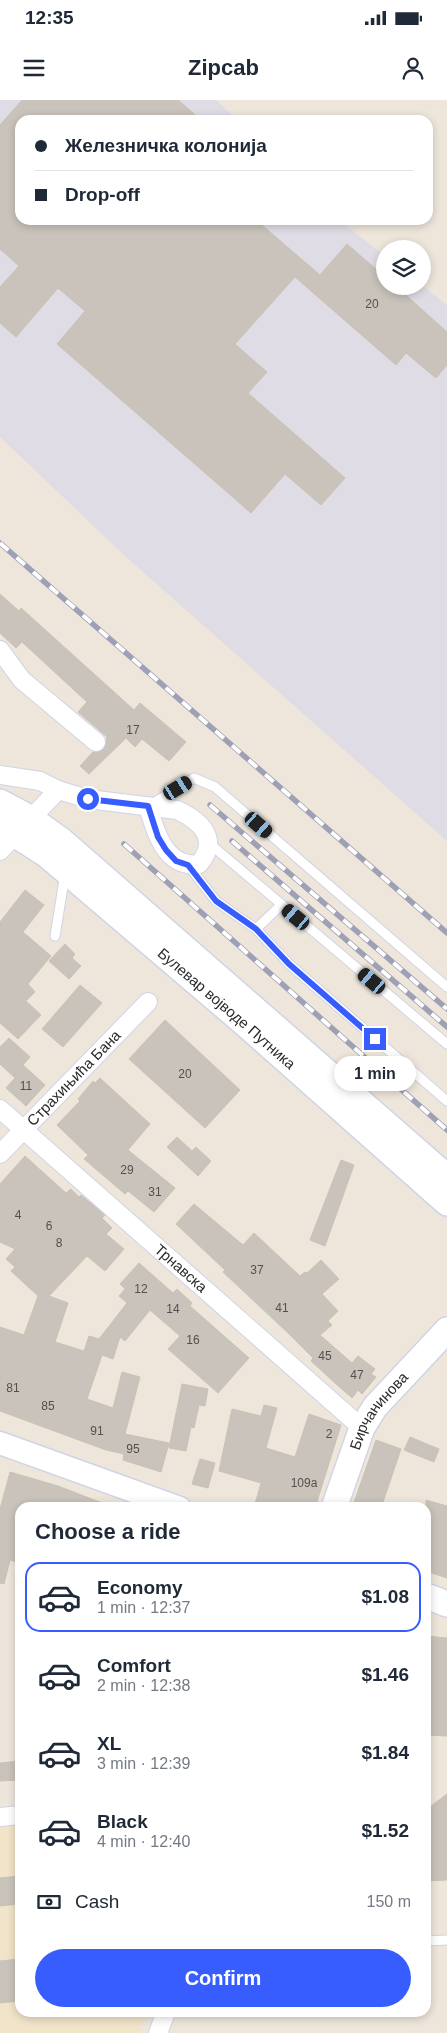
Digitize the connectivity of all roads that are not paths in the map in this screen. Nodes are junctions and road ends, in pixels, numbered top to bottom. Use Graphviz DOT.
graph roads {
  1 [pos="0,650"];
  2 [pos="96,742"];
  3 [pos="0,775"];
  4 [pos="58,790"];
  5 [pos="0,802"];
  6 [pos="148,806"];
  7 [pos="11,832"];
  8 [pos="210,844"];
  9 [pos="188,865"];
  10 [pos="66,871"];
  11 [pos="281,905"];
  12 [pos="256,929"];
  13 [pos="55,936"];
  14 [pos="447,987"];
  15 [pos="148,1002"];
  16 [pos="447,1044"];
  17 [pos="447,1101"];
  18 [pos="0,1109"];
  19 [pos="24,1130"];
  20 [pos="0,1154"];
  21 [pos="447,1177"];
  22 [pos="447,1203"];
  23 [pos="447,1330"];
  24 [pos="362,1428"];
  25 [pos="0,1443"];
  26 [pos="163,1502"];
  27 [pos="336,1502"];
  28 [pos="431,1598"];
  29 [pos="447,1604"];
  30 [pos="15,1816"];
  31 [pos="0,1817"];
  32 [pos="447,1940"];
  33 [pos="431,1941"];
  34 [pos="164,2017"];
  35 [pos="158,2033"];
  1 -- 2 [label="street"];
  3 -- 4 [label="street"];
  4 -- 6 [label="street"];
  4 -- 7 [label="street"];
  5 -- 7 [label="main road, Булевар војводе Путника"];
  6 -- 8 [label="street"];
  6 -- 9 [label="street"];
  6 -- 14 [label="lane"];
  7 -- 10 [label="main road, Булевар војводе Путника"];
  7 -- 21 [label="main road, Булевар војводе Путника"];
  8 -- 9 [label="street"];
  8 -- 11 [label="lane"];
  9 -- 12 [label="lane"];
  10 -- 13 [label="lane"];
  10 -- 22 [label="main road, Булевар војводе Путника"];
  11 -- 12 [label="lane"];
  11 -- 16 [label="lane"];
  12 -- 17 [label="lane"];
  15 -- 19 [label="street, Страхињића Бана"];
  18 -- 19 [label="street, Трнавска"];
  19 -- 20 [label="street, Страхињића Бана"];
  19 -- 24 [label="street, Трнавска"];
  23 -- 24 [label="main road, Бирчанинова"];
  24 -- 27 [label="main road, Бирчанинова"];
  25 -- 26 [label="street"];
  28 -- 29 [label="main road"];
  30 -- 31 [label="street"];
  32 -- 33 [label="lane"];
  34 -- 35 [label="street"];
}
